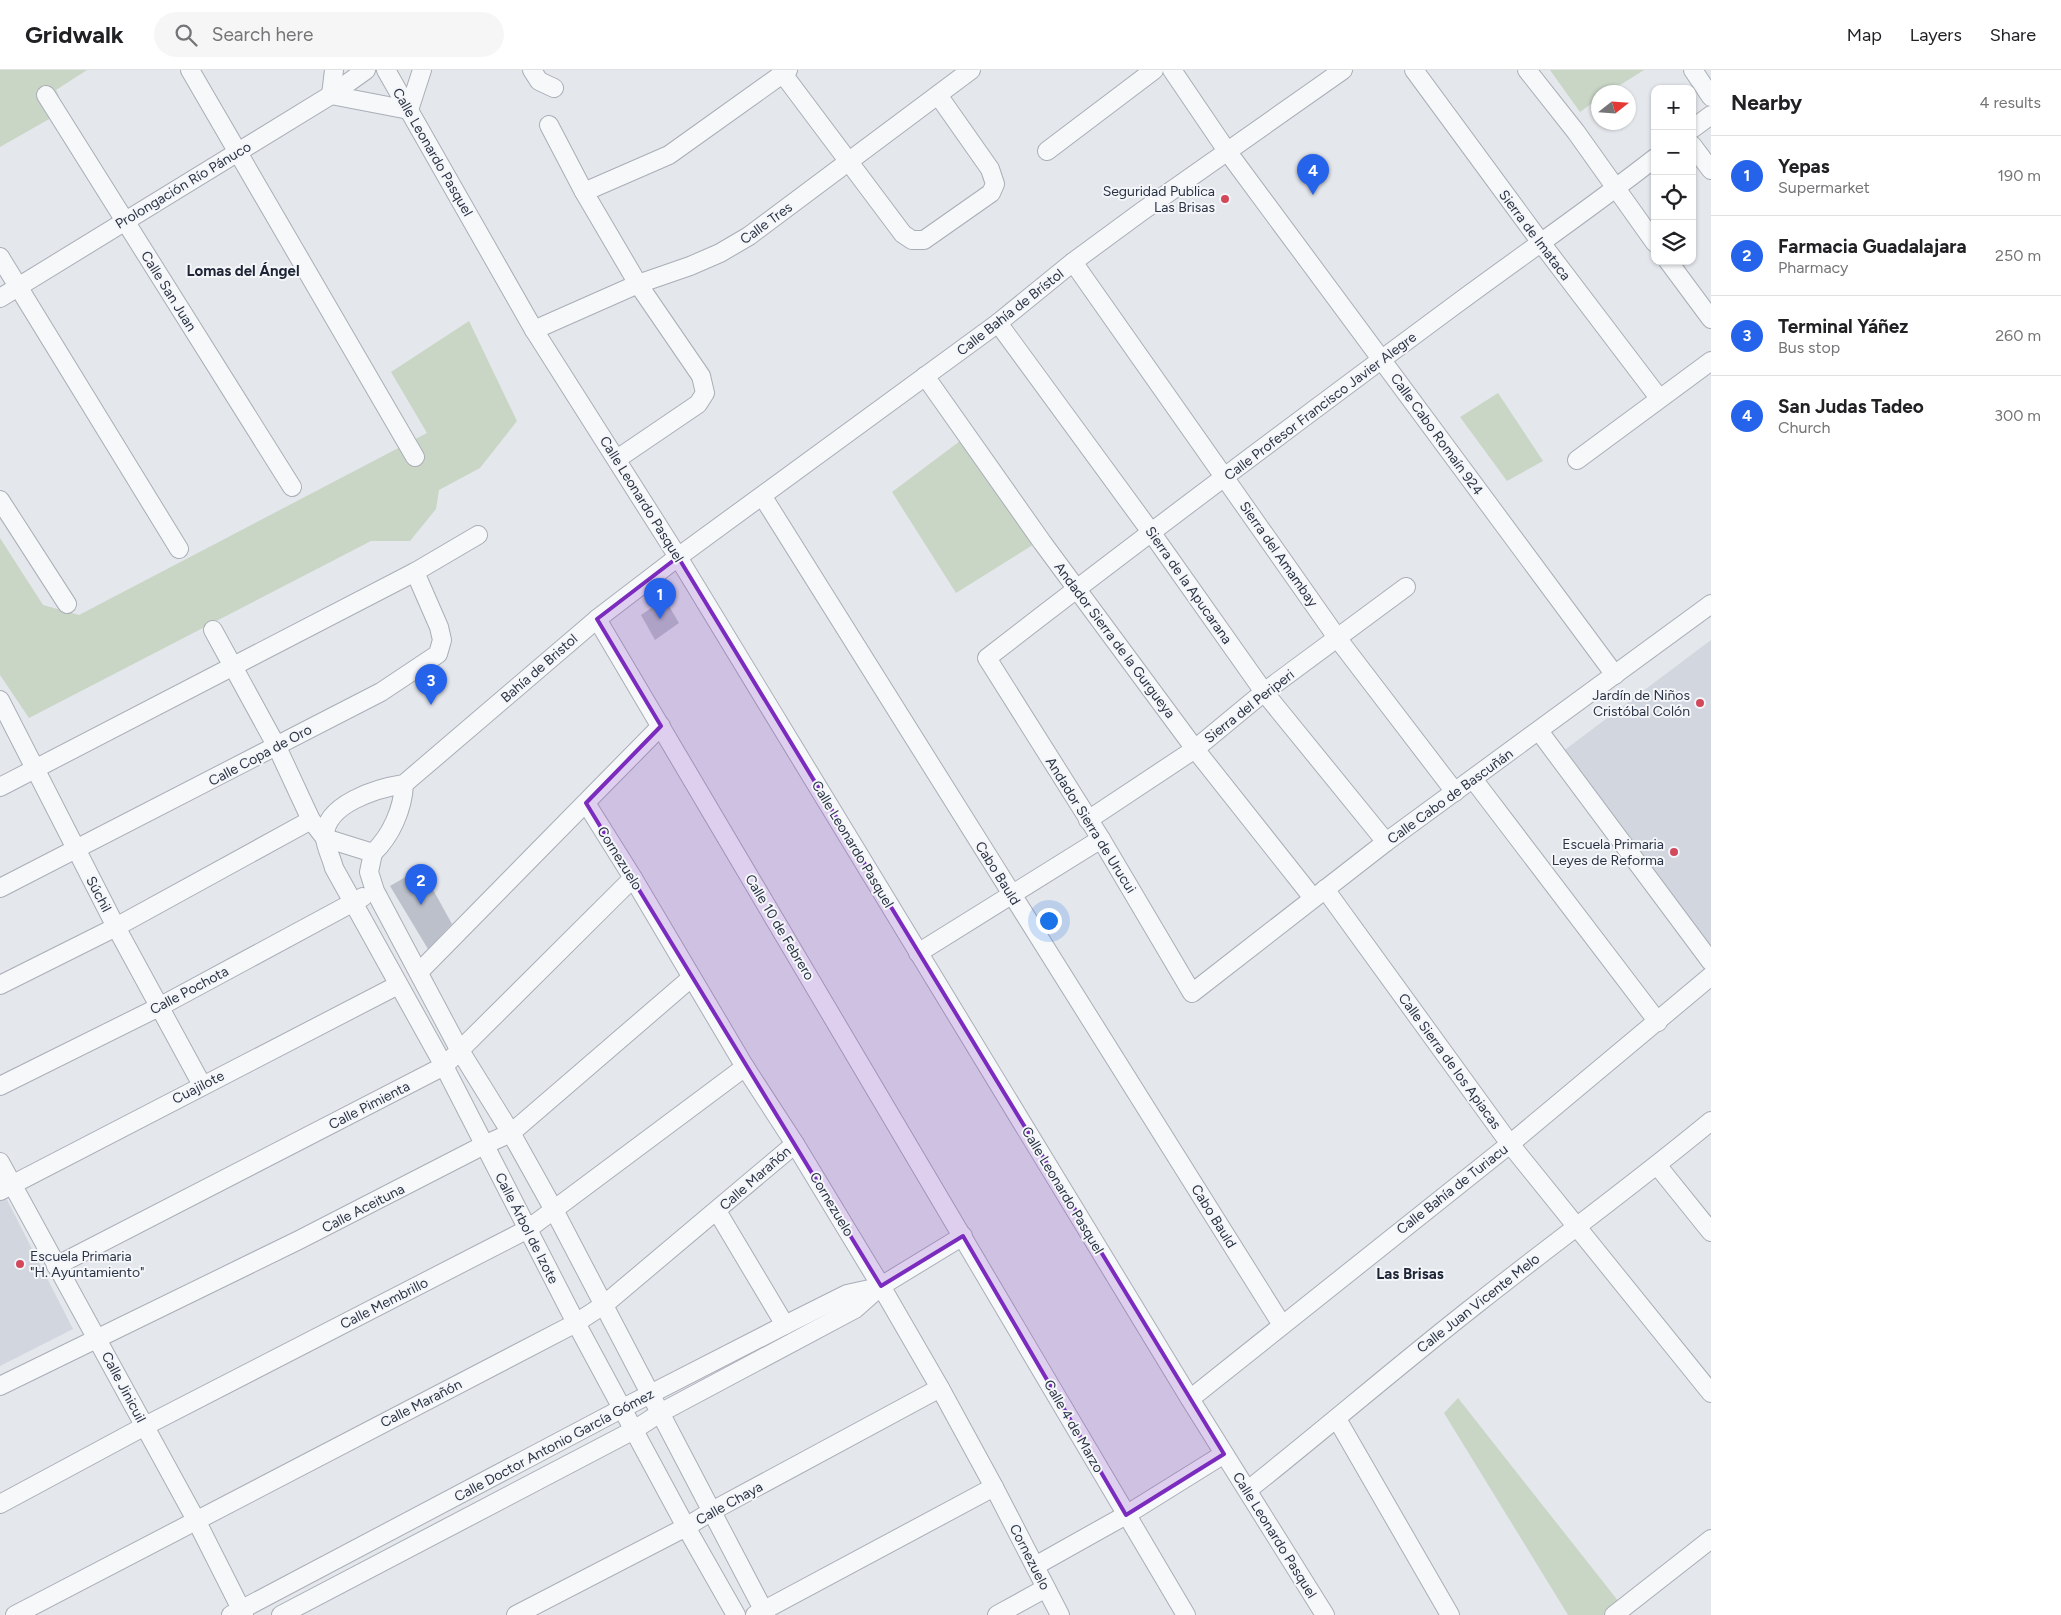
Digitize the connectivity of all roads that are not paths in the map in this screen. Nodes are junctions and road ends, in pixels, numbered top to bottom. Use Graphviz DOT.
graph roads {
  1 [pos="190,70"];
  2 [pos="334,70"];
  3 [pos="366,70"];
  4 [pos="386,70"];
  5 [pos="422,70"];
  6 [pos="532,70"];
  7 [pos="971,70"];
  8 [pos="1154,70"];
  9 [pos="1172,70"];
  10 [pos="1343,70"];
  11 [pos="1414,70"];
  12 [pos="1527,70"];
  13 [pos="1693,70"];
  14 [pos="786,72"];
  15 [pos="554,88"];
  16 [pos="46,95"];
  17 [pos="331,95"];
  18 [pos="938,95"];
  19 [pos="1711,97"];
  20 [pos="409,110"];
  21 [pos="1711,115"];
  22 [pos="549,125"];
  23 [pos="1696,126"];
  24 [pos="1696,149"];
  25 [pos="1047,151"];
  26 [pos="1227,151"];
  27 [pos="236,152"];
  28 [pos="848,161"];
  29 [pos="1651,161"];
  30 [pos="1711,170"];
  31 [pos="1615,189"];
  32 [pos="584,192"];
  33 [pos="124,221"];
  34 [pos="1651,238"];
  35 [pos="1542,244"];
  36 [pos="0,257"];
  37 [pos="1073,262"];
  38 [pos="1671,265"];
  39 [pos="638,284"];
  40 [pos="18,287"];
  41 [pos="0,298"];
  42 [pos="1711,319"];
  43 [pos="998,323"];
  44 [pos="534,330"];
  45 [pos="1383,360"];
  46 [pos="1711,361"];
  47 [pos="925,376"];
  48 [pos="1659,398"];
  49 [pos="415,457"];
  50 [pos="617,459"];
  51 [pos="1577,460"];
  52 [pos="1225,477"];
  53 [pos="292,487"];
  54 [pos="763,496"];
  55 [pos="0,500"];
  56 [pos="1151,532"];
  57 [pos="478,536"];
  58 [pos="179,549"];
  59 [pos="678,557"];
  60 [pos="415,572"];
  61 [pos="1406,587"];
  62 [pos="1076,589"];
  63 [pos="67,604"];
  64 [pos="1711,604"];
  65 [pos="597,619"];
  66 [pos="213,630"];
  67 [pos="1338,639"];
  68 [pos="987,658"];
  69 [pos="233,666"];
  70 [pos="1616,676"];
  71 [pos="1264,692"];
  72 [pos="0,700"];
  73 [pos="661,726"];
  74 [pos="1539,731"];
  75 [pos="277,746"];
  76 [pos="1196,748"];
  77 [pos="35,769"];
  78 [pos="1473,779"];
  79 [pos="404,784"];
  80 [pos="0,787"];
  81 [pos="1455,792"];
  82 [pos="586,803"];
  83 [pos="311,820"];
  84 [pos="1088,820"];
  85 [pos="325,838"];
  86 [pos="1101,839"];
  87 [pos="1386,842"];
  88 [pos="76,850"];
  89 [pos="373,853"];
  90 [pos="633,878"];
  91 [pos="0,888"];
  92 [pos="375,891"];
  93 [pos="1319,894"];
  94 [pos="1012,896"];
  95 [pos="354,902"];
  96 [pos="116,927"];
  97 [pos="918,953"];
  98 [pos="1711,962"];
  99 [pos="419,972"];
  100 [pos="1711,976"];
  101 [pos="691,978"];
  102 [pos="0,985"];
  103 [pos="398,985"];
  104 [pos="1192,993"];
  105 [pos="159,1007"];
  106 [pos="1658,1022"];
  107 [pos="459,1049"];
  108 [pos="444,1066"];
  109 [pos="745,1067"];
  110 [pos="202,1085"];
  111 [pos="0,1086"];
  112 [pos="1711,1121"];
  113 [pos="510,1133"];
  114 [pos="795,1144"];
  115 [pos="1510,1144"];
  116 [pos="484,1145"];
  117 [pos="0,1162"];
  118 [pos="1657,1165"];
  119 [pos="6,1188"];
  120 [pos="554,1210"];
  121 [pos="717,1211"];
  122 [pos="1577,1225"];
  123 [pos="528,1229"];
  124 [pos="1711,1232"];
  125 [pos="963,1236"];
  126 [pos="56,1266"];
  127 [pos="882,1286"];
  128 [pos="604,1304"];
  129 [pos="576,1323"];
  130 [pos="785,1325"];
  131 [pos="1282,1325"];
  132 [pos="98,1339"];
  133 [pos="0,1386"];
  134 [pos="940,1388"];
  135 [pos="1711,1393"];
  136 [pos="650,1394"];
  137 [pos="1190,1399"];
  138 [pos="622,1408"];
  139 [pos="660,1412"];
  140 [pos="1337,1419"];
  141 [pos="145,1426"];
  142 [pos="634,1430"];
  143 [pos="1224,1454"];
  144 [pos="994,1487"];
  145 [pos="1248,1490"];
  146 [pos="0,1504"];
  147 [pos="712,1511"];
  148 [pos="1126,1515"];
  149 [pos="196,1520"];
  150 [pos="686,1527"];
  151 [pos="1711,1539"];
  152 [pos="1035,1566"];
  153 [pos="1046,1588"];
  154 [pos="239,1613"];
  155 [pos="761,1613"];
  156 [pos="15,1615"];
  157 [pos="281,1615"];
  158 [pos="516,1615"];
  159 [pos="736,1615"];
  160 [pos="997,1615"];
  161 [pos="1060,1615"];
  162 [pos="1186,1615"];
  163 [pos="1324,1615"];
  164 [pos="1450,1615"];
  165 [pos="1614,1615"];
  1 -- 27 [label="street"];
  2 -- 17 [label="street"];
  3 -- 17 [label="street, Prolongación Río Pánuco"];
  4 -- 20 [label="street, Calle Leonardo Pasquel"];
  5 -- 20 [label="street"];
  6 -- 15 [label="street"];
  7 -- 18 [label="street, Calle Tres"];
  8 -- 25 [label="street"];
  9 -- 26 [label="street, Calle Cabo Romaín 924"];
  10 -- 26 [label="street, Calle Bahía de Brístol"];
  11 -- 35 [label="street, Sierra de Imataca"];
  12 -- 31 [label="street"];
  13 -- 19 [label="street"];
  14 -- 28 [label="street"];
  14 -- 32 [label="street"];
  16 -- 33 [label="street, Calle San Juan"];
  17 -- 20 [label="street"];
  17 -- 27 [label="street, Prolongación Río Pánuco"];
  18 -- 28 [label="street, Calle Tres"];
  18 -- 28 [label="street"];
  20 -- 44 [label="street, Calle Leonardo Pasquel"];
  21 -- 23 [label="street"];
  22 -- 32 [label="street"];
  24 -- 30 [label="street"];
  26 -- 37 [label="street, Calle Bahía de Brístol"];
  26 -- 45 [label="street, Calle Cabo Romaín 924"];
  27 -- 33 [label="street, Prolongación Río Pánuco"];
  27 -- 49 [label="street"];
  28 -- 39 [label="street, Calle Tres"];
  29 -- 31 [label="street, Calle Profesor Francisco Javier Alegre"];
  31 -- 34 [label="street"];
  31 -- 35 [label="street, Calle Profesor Francisco Javier Alegre"];
  32 -- 39 [label="street"];
  33 -- 40 [label="street, Prolongación Río Pánuco"];
  33 -- 53 [label="street, Calle San Juan"];
  35 -- 45 [label="street, Calle Profesor Francisco Javier Alegre"];
  35 -- 48 [label="street, Sierra de Imataca"];
  36 -- 40 [label="street"];
  37 -- 43 [label="street, Calle Bahía de Brístol"];
  37 -- 52 [label="street, Sierra del Amambay"];
  38 -- 42 [label="street"];
  39 -- 44 [label="street, Calle Tres"];
  39 -- 50 [label="street"];
  40 -- 41 [label="street, Prolongación Río Pánuco"];
  40 -- 58 [label="street"];
  43 -- 47 [label="street, Calle Bahía de Brístol"];
  43 -- 56 [label="street, Sierra de la Apucarana"];
  44 -- 50 [label="street, Calle Leonardo Pasquel"];
  45 -- 52 [label="street, Calle Profesor Francisco Javier Alegre"];
  45 -- 70 [label="street, Calle Cabo Romaín 924"];
  46 -- 48 [label="street"];
  47 -- 54 [label="street, Calle Bahía de Brístol"];
  47 -- 62 [label="street, Andador Sierra de la Gurgueya"];
  48 -- 51 [label="street"];
  50 -- 59 [label="street, Calle Leonardo Pasquel"];
  52 -- 56 [label="street, Calle Profesor Francisco Javier Alegre"];
  52 -- 67 [label="street, Sierra del Amambay"];
  54 -- 59 [label="street, Calle Bahía de Brístol"];
  54 -- 94 [label="street, Cabo Bauld"];
  55 -- 63 [label="street"];
  56 -- 62 [label="street, Calle Profesor Francisco Javier Alegre"];
  56 -- 71 [label="street, Sierra de la Apucarana"];
  57 -- 60 [label="street"];
  59 -- 65 [label="street, Bahía de Bristol"];
  59 -- 97 [label="street, Calle Leonardo Pasquel"];
  60 -- 69 [label="street"];
  60 -- 75 [label="street, Calle Copa de Oro"];
  61 -- 67 [label="street, Sierra del Periperi"];
  62 -- 68 [label="street, Calle Profesor Francisco Javier Alegre"];
  62 -- 76 [label="street, Andador Sierra de la Gurgueya"];
  64 -- 70 [label="street, Calle Cabo de Bascuñán"];
  65 -- 73 [label="street, Calle 10 de Febrero"];
  65 -- 79 [label="street, Bahía de Bristol"];
  66 -- 69 [label="street"];
  67 -- 71 [label="street, Sierra del Periperi"];
  67 -- 81 [label="street, Sierra del Amambay"];
  68 -- 84 [label="street, Andador Sierra de Urucui"];
  69 -- 75 [label="street"];
  69 -- 77 [label="street"];
  70 -- 74 [label="street, Calle Cabo de Bascuñán"];
  71 -- 76 [label="street, Sierra del Periperi"];
  71 -- 87 [label="street, Sierra de la Apucarana"];
  72 -- 77 [label="street, Súchil"];
  73 -- 82 [label="street"];
  73 -- 125 [label="street, Calle 10 de Febrero"];
  74 -- 78 [label="street, Calle Cabo de Bascuñán"];
  74 -- 98 [label="street"];
  75 -- 83 [label="street"];
  75 -- 88 [label="street, Calle Copa de Oro"];
  76 -- 84 [label="street, Sierra del Periperi"];
  76 -- 93 [label="street, Andador Sierra de la Gurgueya"];
  77 -- 80 [label="street"];
  77 -- 88 [label="street, Súchil"];
  78 -- 81 [label="street, Calle Cabo de Bascuñán"];
  78 -- 106 [label="street"];
  79 -- 85 [label="street, Bahía de Bristol"];
  79 -- 89 [label="street"];
  81 -- 87 [label="street, Calle Cabo de Bascuñán"];
  82 -- 90 [label="street, Cornezuelo"];
  82 -- 99 [label="street"];
  83 -- 85 [label="street"];
  83 -- 96 [label="street"];
  84 -- 86 [label="street, Andador Sierra de Urucui"];
  85 -- 89 [label="street"];
  85 -- 95 [label="street, Calle Árbol de Izote"];
  86 -- 94 [label="street"];
  86 -- 104 [label="street, Andador Sierra de Urucui"];
  87 -- 93 [label="street, Calle Cabo de Bascuñán"];
  88 -- 91 [label="street, Calle Copa de Oro"];
  88 -- 96 [label="street, Súchil"];
  89 -- 92 [label="street"];
  90 -- 101 [label="street, Cornezuelo"];
  90 -- 107 [label="street, Calle Pimienta"];
  92 -- 95 [label="street, Calle Pochota"];
  92 -- 99 [label="street"];
  93 -- 104 [label="street, Calle Cabo de Bascuñán"];
  93 -- 115 [label="street, Calle Sierra de los Apiacas"];
  94 -- 97 [label="street"];
  94 -- 131 [label="street, Cabo Bauld"];
  95 -- 103 [label="street, Calle Árbol de Izote"];
  95 -- 105 [label="street, Calle Pochota"];
  96 -- 102 [label="street"];
  96 -- 105 [label="street, Súchil"];
  97 -- 137 [label="street, Calle Leonardo Pasquel"];
  99 -- 107 [label="street"];
  100 -- 106 [label="street, Calle Bahía de Turiacu"];
  101 -- 109 [label="street, Cornezuelo"];
  101 -- 113 [label="street, Calle Aceituna"];
  103 -- 108 [label="street, Calle Árbol de Izote"];
  103 -- 110 [label="street, Cuajilote"];
  105 -- 110 [label="street, Súchil"];
  105 -- 111 [label="street, Calle Pochota"];
  106 -- 115 [label="street, Calle Bahía de Turiacu"];
  107 -- 108 [label="street, Calle Pimienta"];
  107 -- 113 [label="street"];
  108 -- 116 [label="street, Calle Árbol de Izote"];
  108 -- 126 [label="street, Calle Pimienta"];
  109 -- 114 [label="street, Cornezuelo"];
  109 -- 120 [label="street, Calle Membrillo"];
  110 -- 119 [label="street, Cuajilote"];
  112 -- 118 [label="street, Calle Juan Vicente Melo"];
  113 -- 116 [label="street, Calle Aceituna"];
  113 -- 120 [label="street"];
  114 -- 121 [label="street, Calle Marañón"];
  114 -- 127 [label="street, Cornezuelo"];
  115 -- 122 [label="street, Calle Sierra de los Apiacas"];
  115 -- 131 [label="street, Calle Bahía de Turiacu"];
  116 -- 123 [label="street, Calle Árbol de Izote"];
  116 -- 132 [label="street, Calle Aceituna"];
  117 -- 119 [label="street, Calle Jinicuil"];
  118 -- 122 [label="street, Calle Juan Vicente Melo"];
  118 -- 124 [label="street"];
  119 -- 126 [label="street, Calle Jinicuil"];
  120 -- 123 [label="street, Calle Membrillo"];
  120 -- 128 [label="street"];
  121 -- 128 [label="street, Calle Marañón"];
  121 -- 130 [label="street"];
  122 -- 135 [label="street, Calle Sierra de los Apiacas"];
  122 -- 140 [label="street, Calle Juan Vicente Melo"];
  123 -- 129 [label="street, Calle Árbol de Izote"];
  123 -- 141 [label="street, Calle Membrillo"];
  125 -- 127 [label="street, Calle Doctor Antonio García Gómez"];
  125 -- 148 [label="street, Calle 4 de Marzo"];
  126 -- 132 [label="street, Calle Jinicuil"];
  127 -- 130 [label="street, Calle Doctor Antonio García Gómez"];
  127 -- 134 [label="street, Cornezuelo"];
  127 -- 139 [label="street, Calle Doctor Antonio García Gómez"];
  128 -- 129 [label="street, Calle Marañón"];
  128 -- 136 [label="street"];
  129 -- 138 [label="street, Calle Árbol de Izote"];
  129 -- 149 [label="street, Calle Marañón"];
  130 -- 136 [label="street, Calle Doctor Antonio García Gómez"];
  131 -- 137 [label="street, Calle Bahía de Turiacu"];
  132 -- 133 [label="street, Calle Aceituna"];
  132 -- 141 [label="street, Calle Jinicuil"];
  134 -- 144 [label="street, Cornezuelo"];
  134 -- 147 [label="street, Calle Chaya"];
  136 -- 138 [label="street, Calle Doctor Antonio García Gómez"];
  136 -- 139 [label="street"];
  137 -- 143 [label="street, Calle Leonardo Pasquel"];
  138 -- 142 [label="street, Calle Árbol de Izote"];
  138 -- 154 [label="street, Calle Doctor Antonio García Gómez"];
  139 -- 142 [label="street, Calle Doctor Antonio García Gómez"];
  139 -- 147 [label="street"];
  140 -- 145 [label="street, Calle Juan Vicente Melo"];
  140 -- 164 [label="street"];
  141 -- 146 [label="street, Calle Membrillo"];
  141 -- 149 [label="street, Calle Jinicuil"];
  142 -- 150 [label="street, Calle Árbol de Izote"];
  142 -- 157 [label="street, Calle Doctor Antonio García Gómez"];
  143 -- 145 [label="street, Calle Leonardo Pasquel"];
  143 -- 148 [label="street"];
  144 -- 152 [label="street, Cornezuelo"];
  144 -- 155 [label="street"];
  145 -- 163 [label="street, Calle Leonardo Pasquel"];
  147 -- 150 [label="street, Calle Chaya"];
  147 -- 155 [label="street"];
  148 -- 152 [label="street"];
  148 -- 162 [label="street, Calle 4 de Marzo"];
  149 -- 154 [label="street, Calle Jinicuil"];
  149 -- 156 [label="street, Calle Marañón"];
  150 -- 158 [label="street, Calle Chaya"];
  150 -- 159 [label="street, Calle Árbol de Izote"];
  151 -- 165 [label="street"];
  152 -- 153 [label="street, Cornezuelo"];
  153 -- 160 [label="street"];
  153 -- 161 [label="street, Cornezuelo"];
}
